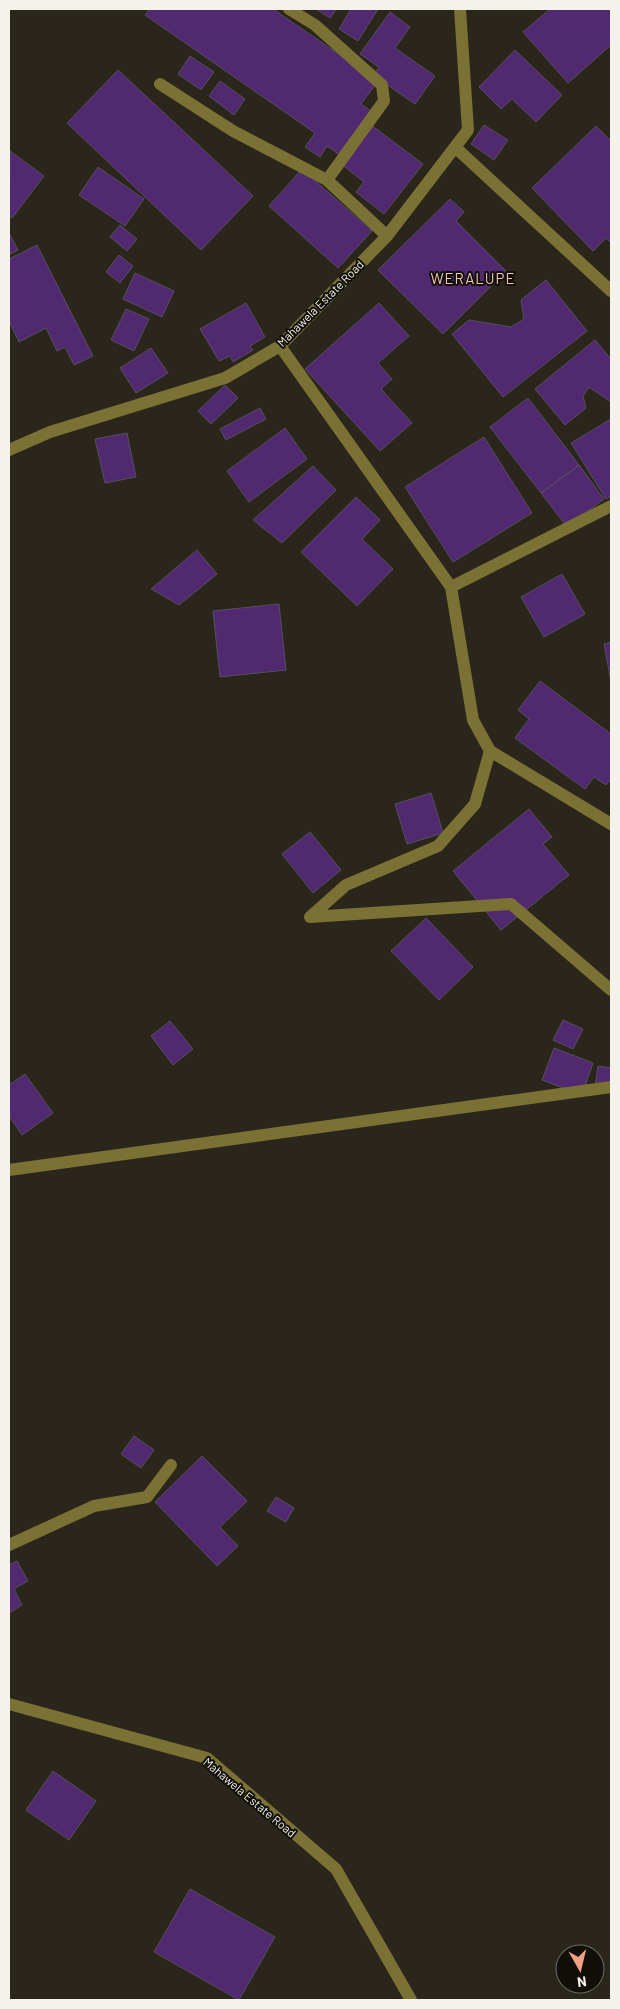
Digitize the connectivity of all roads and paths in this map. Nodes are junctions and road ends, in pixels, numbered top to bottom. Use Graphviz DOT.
graph roads {
  1 [pos="289,9"];
  2 [pos="460,9"];
  3 [pos="160,84"];
  4 [pos="456,148"];
  5 [pos="327,180"];
  6 [pos="387,236"];
  7 [pos="611,291"];
  8 [pos="280,346"];
  9 [pos="9,450"];
  10 [pos="611,506"];
  11 [pos="451,587"];
  12 [pos="490,752"];
  13 [pos="611,824"];
  14 [pos="611,990"];
  15 [pos="611,1087"];
  16 [pos="9,1170"];
  17 [pos="171,1465"];
  18 [pos="9,1545"];
  19 [pos="9,1704"];
  20 [pos="411,2000"];
  1 -- 5 [label="street"];
  2 -- 4 [label="street, Mahawela Estate Road"];
  3 -- 5 [label="street"];
  4 -- 6 [label="street, Mahawela Estate Road"];
  4 -- 7 [label="street"];
  5 -- 6 [label="street"];
  6 -- 8 [label="street, Mahawela Estate Road"];
  8 -- 9 [label="street, Mahawela Estate Road"];
  8 -- 11 [label="street"];
  10 -- 11 [label="street"];
  11 -- 12 [label="street"];
  12 -- 13 [label="street"];
  12 -- 14 [label="street"];
  15 -- 16 [label="street"];
  17 -- 18 [label="street"];
  19 -- 20 [label="street, Mahawela Estate Road"];
}
